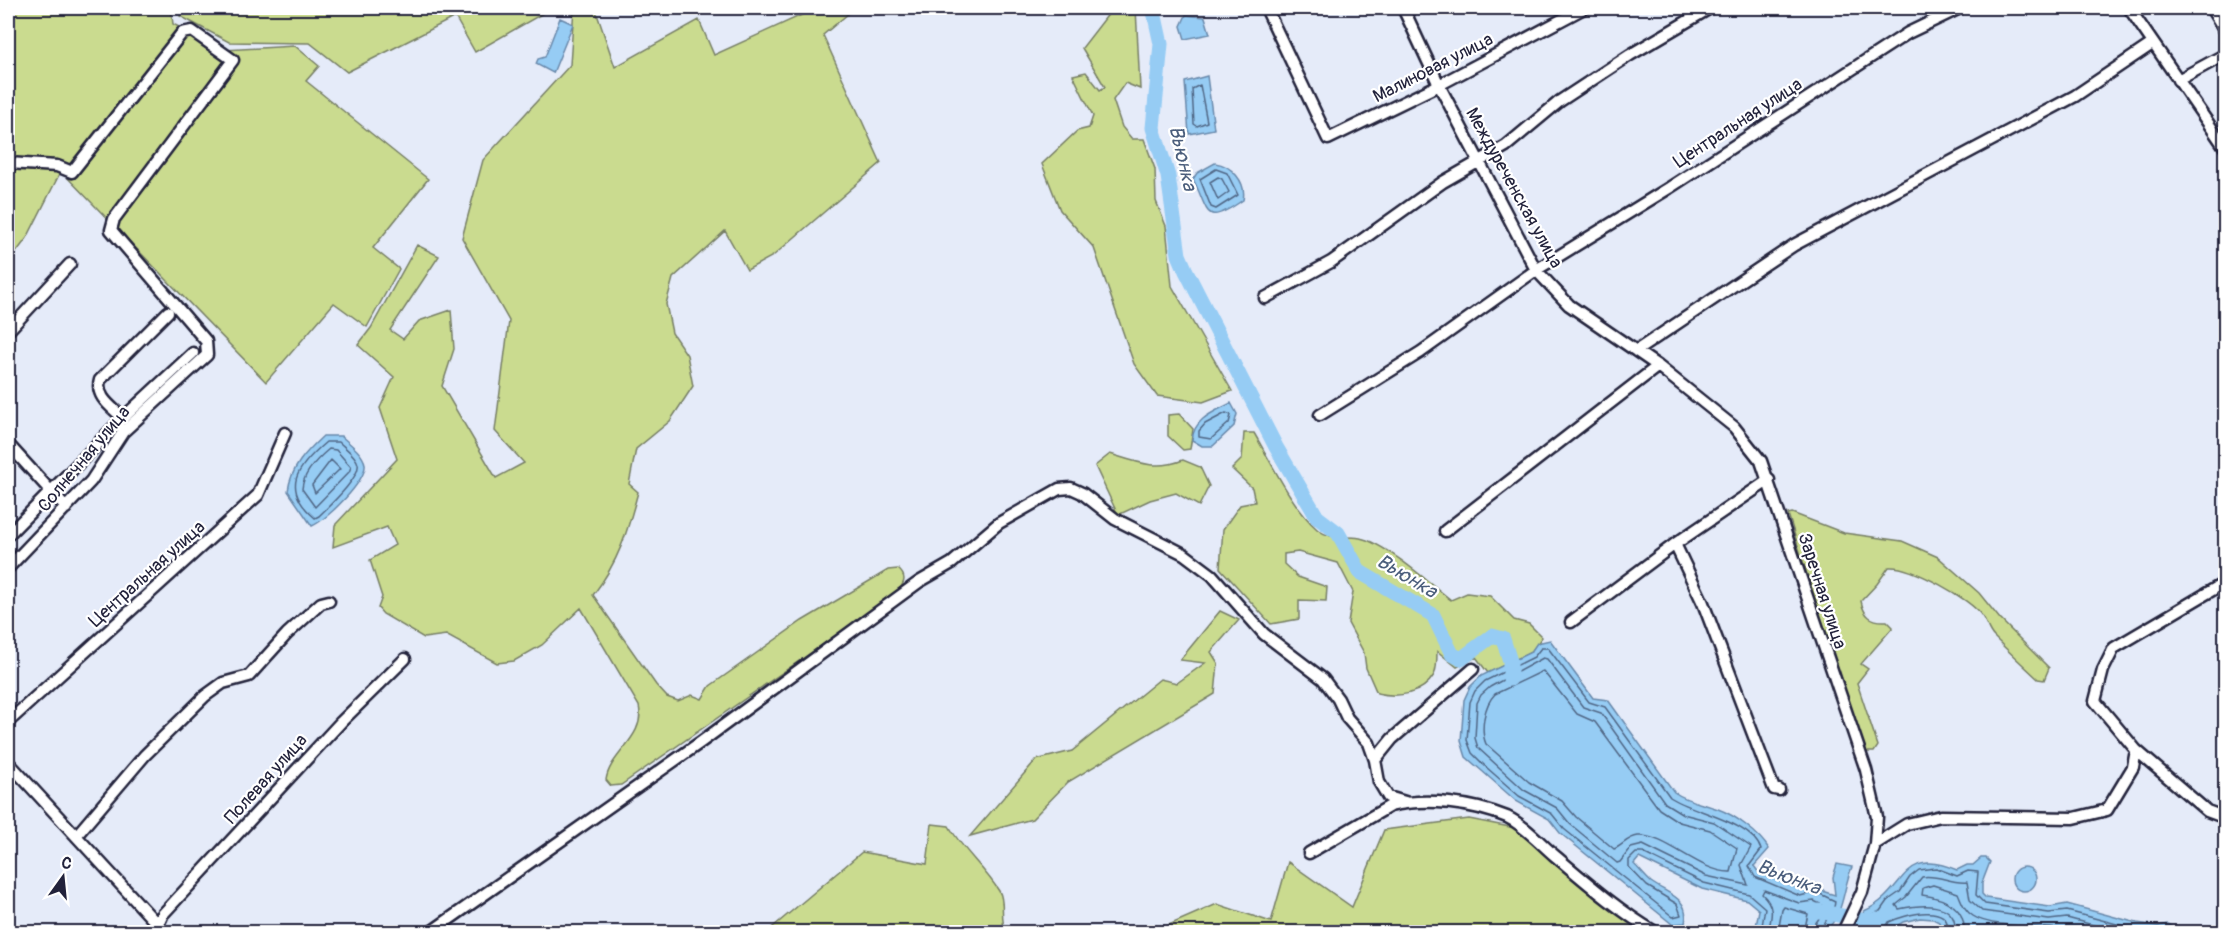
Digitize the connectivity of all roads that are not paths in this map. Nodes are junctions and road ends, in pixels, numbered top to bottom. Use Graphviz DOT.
graph roads {
  1 [pos="1266,8"];
  2 [pos="1403,8"];
  3 [pos="1584,8"];
  4 [pos="1710,8"];
  5 [pos="1960,8"];
  6 [pos="2129,8"];
  7 [pos="2211,8"];
  8 [pos="2226,32"];
  9 [pos="2152,44"];
  10 [pos="2226,54"];
  11 [pos="2178,80"];
  12 [pos="1439,85"];
  13 [pos="2226,149"];
  14 [pos="1480,162"];
  15 [pos="8,163"];
  16 [pos="70,264"];
  17 [pos="1536,270"];
  18 [pos="1265,298"];
  19 [pos="168,312"];
  20 [pos="8,331"];
  21 [pos="1636,351"];
  22 [pos="193,352"];
  23 [pos="1658,366"];
  24 [pos="1320,415"];
  25 [pos="123,418"];
  26 [pos="285,433"];
  27 [pos="8,444"];
  28 [pos="1769,480"];
  29 [pos="52,492"];
  30 [pos="66,508"];
  31 [pos="1445,531"];
  32 [pos="8,535"];
  33 [pos="1675,544"];
  34 [pos="8,568"];
  35 [pos="2226,582"];
  36 [pos="329,601"];
  37 [pos="1571,622"];
  38 [pos="405,660"];
  39 [pos="1473,669"];
  40 [pos="8,722"];
  41 [pos="2136,750"];
  42 [pos="1375,760"];
  43 [pos="8,762"];
  44 [pos="1779,790"];
  45 [pos="1405,802"];
  46 [pos="2226,818"];
  47 [pos="76,836"];
  48 [pos="1875,844"];
  49 [pos="1309,853"];
  50 [pos="160,929"];
  51 [pos="431,933"];
  52 [pos="1655,933"];
  53 [pos="1843,933"];
  1 -- 12 [label="street, Малиновая улица"];
  2 -- 12 [label="street, Междуреченская улица"];
  3 -- 12 [label="street, Малиновая улица"];
  4 -- 14 [label="street"];
  5 -- 17 [label="street, Центральная улица"];
  6 -- 9 [label="street"];
  7 -- 8 [label="street"];
  9 -- 11 [label="street"];
  9 -- 21 [label="street"];
  10 -- 11 [label="street"];
  11 -- 13 [label="street"];
  12 -- 14 [label="street, Междуреченская улица"];
  14 -- 17 [label="street, Междуреченская улица"];
  14 -- 18 [label="street"];
  15 -- 30 [label="street, Солнечная улица"];
  16 -- 20 [label="street"];
  17 -- 21 [label="street, Междуреченская улица"];
  17 -- 24 [label="street, Центральная улица"];
  19 -- 25 [label="street"];
  21 -- 23 [label="street, Заречная улица"];
  22 -- 25 [label="street"];
  23 -- 28 [label="street, Заречная улица"];
  23 -- 31 [label="street"];
  25 -- 29 [label="street"];
  26 -- 40 [label="street, Центральная улица"];
  27 -- 29 [label="street"];
  28 -- 33 [label="street"];
  28 -- 48 [label="street, Заречная улица"];
  29 -- 30 [label="street"];
  29 -- 32 [label="street"];
  30 -- 34 [label="street, Солнечная улица"];
  33 -- 37 [label="street"];
  33 -- 44 [label="street"];
  35 -- 41 [label="street"];
  36 -- 47 [label="street"];
  38 -- 50 [label="street, Полевая улица"];
  39 -- 42 [label="street"];
  41 -- 46 [label="street"];
  41 -- 48 [label="street"];
  42 -- 45 [label="street"];
  42 -- 51 [label="street"];
  43 -- 47 [label="street"];
  45 -- 49 [label="street"];
  45 -- 52 [label="street"];
  47 -- 50 [label="street"];
  48 -- 53 [label="street, Заречная улица"];
}
